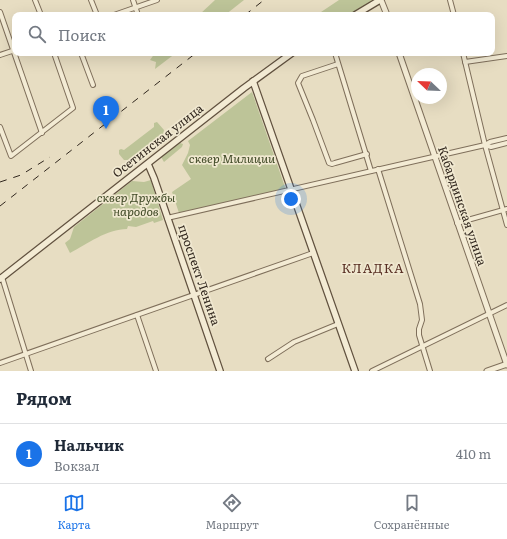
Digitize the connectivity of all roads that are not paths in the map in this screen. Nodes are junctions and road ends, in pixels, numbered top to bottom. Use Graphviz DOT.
graph roads {
  1 [pos="35,0"];
  2 [pos="91,0"];
  3 [pos="133,0"];
  4 [pos="157,0"];
  5 [pos="381,0"];
  6 [pos="450,0"];
  7 [pos="136,7"];
  8 [pos="0,12"];
  9 [pos="40,12"];
  10 [pos="96,12"];
  11 [pos="122,12"];
  12 [pos="137,12"];
  13 [pos="359,12"];
  14 [pos="385,12"];
  15 [pos="453,12"];
  16 [pos="12,45"];
  17 [pos="12,51"];
  18 [pos="0,55"];
  19 [pos="16,56"];
  20 [pos="55,56"];
  21 [pos="82,56"];
  22 [pos="288,56"];
  23 [pos="335,56"];
  24 [pos="400,56"];
  25 [pos="464,56"];
  26 [pos="507,56"];
  27 [pos="465,62"];
  28 [pos="338,64"];
  29 [pos="253,81"];
  30 [pos="93,85"];
  31 [pos="0,126"];
  32 [pos="42,133"];
  33 [pos="507,138"];
  34 [pos="507,143"];
  35 [pos="485,145"];
  36 [pos="367,154"];
  37 [pos="434,156"];
  38 [pos="148,164"];
  39 [pos="378,169"];
  40 [pos="372,171"];
  41 [pos="291,189"];
  42 [pos="505,210"];
  43 [pos="167,218"];
  44 [pos="457,223"];
  45 [pos="507,225"];
  46 [pos="313,252"];
  47 [pos="1,278"];
  48 [pos="194,294"];
  49 [pos="507,305"];
  50 [pos="488,314"];
  51 [pos="137,315"];
  52 [pos="338,324"];
  53 [pos="423,346"];
  54 [pos="26,354"];
  55 [pos="268,358"];
  56 [pos="0,362"];
  57 [pos="507,364"];
  58 [pos="31,371"];
  59 [pos="156,371"];
  60 [pos="220,371"];
  61 [pos="355,371"];
  62 [pos="372,371"];
  63 [pos="430,371"];
  64 [pos="487,371"];
  1 -- 9 [label="street"];
  2 -- 10 [label="street"];
  3 -- 7 [label="street"];
  4 -- 7 [label="street"];
  5 -- 13 [label="main road"];
  5 -- 14 [label="street"];
  6 -- 15 [label="street"];
  7 -- 11 [label="street"];
  7 -- 12 [label="street"];
  8 -- 16 [label="street"];
  17 -- 18 [label="street"];
  19 -- 32 [label="street"];
  20 -- 32 [label="street"];
  21 -- 30 [label="street"];
  22 -- 29 [label="main road, Осетинская улица"];
  23 -- 28 [label="street"];
  24 -- 37 [label="street, Кабардинская улица"];
  25 -- 27 [label="street"];
  26 -- 27 [label="street"];
  27 -- 35 [label="street"];
  28 -- 36 [label="street"];
  28 -- 36 [label="street"];
  29 -- 38 [label="main road, Осетинская улица"];
  29 -- 41 [label="main road"];
  31 -- 32 [label="street"];
  33 -- 35 [label="street"];
  34 -- 35 [label="street"];
  35 -- 37 [label="street"];
  35 -- 42 [label="street"];
  36 -- 40 [label="street"];
  37 -- 39 [label="street"];
  37 -- 44 [label="street, Кабардинская улица"];
  38 -- 43 [label="main road, проспект Ленина"];
  38 -- 47 [label="main road, Осетинская улица"];
  39 -- 40 [label="street"];
  39 -- 53 [label="street"];
  40 -- 41 [label="street"];
  41 -- 43 [label="street"];
  41 -- 46 [label="main road"];
  42 -- 44 [label="street"];
  42 -- 45 [label="street"];
  43 -- 48 [label="main road, проспект Ленина"];
  44 -- 50 [label="street, Кабардинская улица"];
  46 -- 48 [label="street"];
  46 -- 52 [label="main road"];
  47 -- 54 [label="street"];
  48 -- 51 [label="street"];
  48 -- 60 [label="main road, проспект Ленина"];
  49 -- 50 [label="street"];
  50 -- 53 [label="street"];
  50 -- 57 [label="street, Кабардинская улица"];
  51 -- 54 [label="street"];
  51 -- 59 [label="street"];
  52 -- 55 [label="street"];
  52 -- 61 [label="main road"];
  53 -- 62 [label="street"];
  53 -- 63 [label="street"];
  54 -- 56 [label="street"];
  54 -- 58 [label="street"];
  57 -- 64 [label="street"];
}
